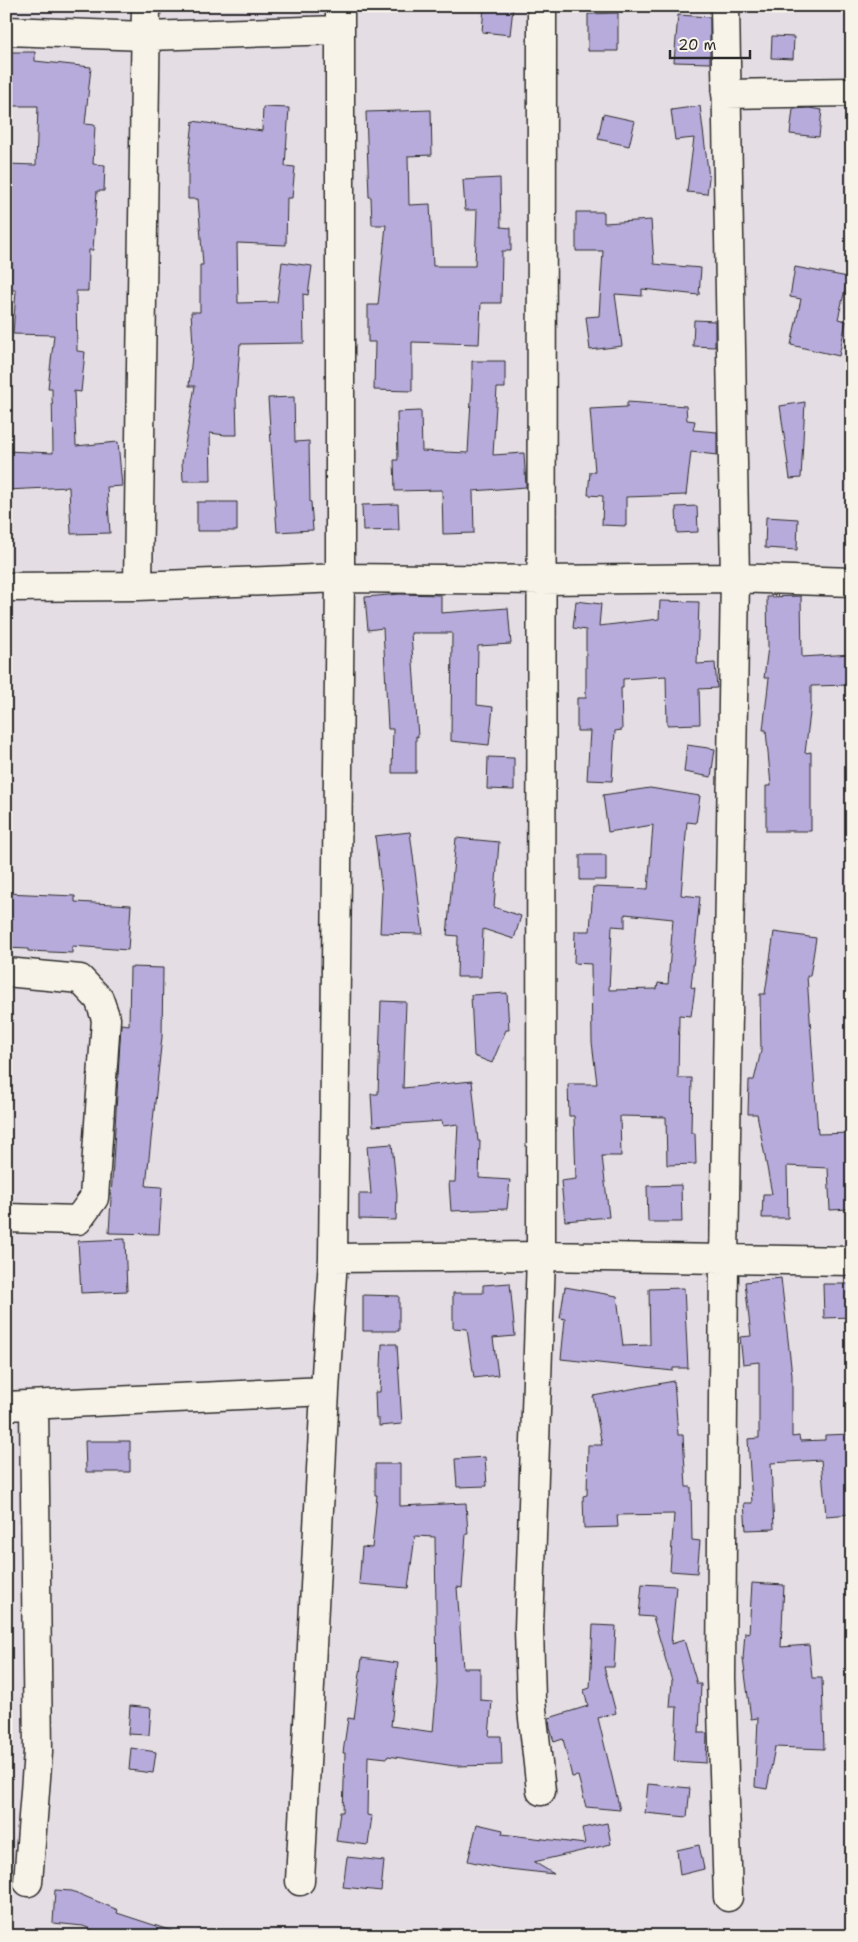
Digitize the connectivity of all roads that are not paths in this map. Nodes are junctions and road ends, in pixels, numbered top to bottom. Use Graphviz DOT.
graph roads {
  1 [pos="146,6"];
  2 [pos="542,6"];
  3 [pos="725,6"];
  4 [pos="340,18"];
  5 [pos="6,30"];
  6 [pos="146,36"];
  7 [pos="852,92"];
  8 [pos="726,94"];
  9 [pos="340,578"];
  10 [pos="735,578"];
  11 [pos="542,580"];
  12 [pos="852,582"];
  13 [pos="138,586"];
  14 [pos="6,588"];
  15 [pos="6,972"];
  16 [pos="6,1218"];
  17 [pos="541,1256"];
  18 [pos="334,1258"];
  19 [pos="724,1260"];
  20 [pos="852,1261"];
  21 [pos="325,1391"];
  22 [pos="6,1406"];
  23 [pos="34,1406"];
  24 [pos="541,1791"];
  25 [pos="300,1881"];
  26 [pos="28,1882"];
  27 [pos="728,1897"];
  1 -- 6 [label="street"];
  2 -- 11 [label="street"];
  3 -- 8 [label="street"];
  4 -- 6 [label="street"];
  4 -- 9 [label="street"];
  5 -- 6 [label="street"];
  6 -- 13 [label="street"];
  7 -- 8 [label="street"];
  8 -- 10 [label="street"];
  9 -- 11 [label="street"];
  9 -- 13 [label="street"];
  9 -- 18 [label="street"];
  10 -- 11 [label="street"];
  10 -- 12 [label="street"];
  10 -- 19 [label="street"];
  11 -- 17 [label="street"];
  13 -- 14 [label="street"];
  15 -- 16 [label="street"];
  17 -- 18 [label="street"];
  17 -- 19 [label="street"];
  17 -- 24 [label="street"];
  18 -- 21 [label="street"];
  19 -- 20 [label="street"];
  19 -- 27 [label="street"];
  21 -- 23 [label="street"];
  21 -- 25 [label="street"];
  22 -- 23 [label="street"];
  23 -- 26 [label="street"];
}
